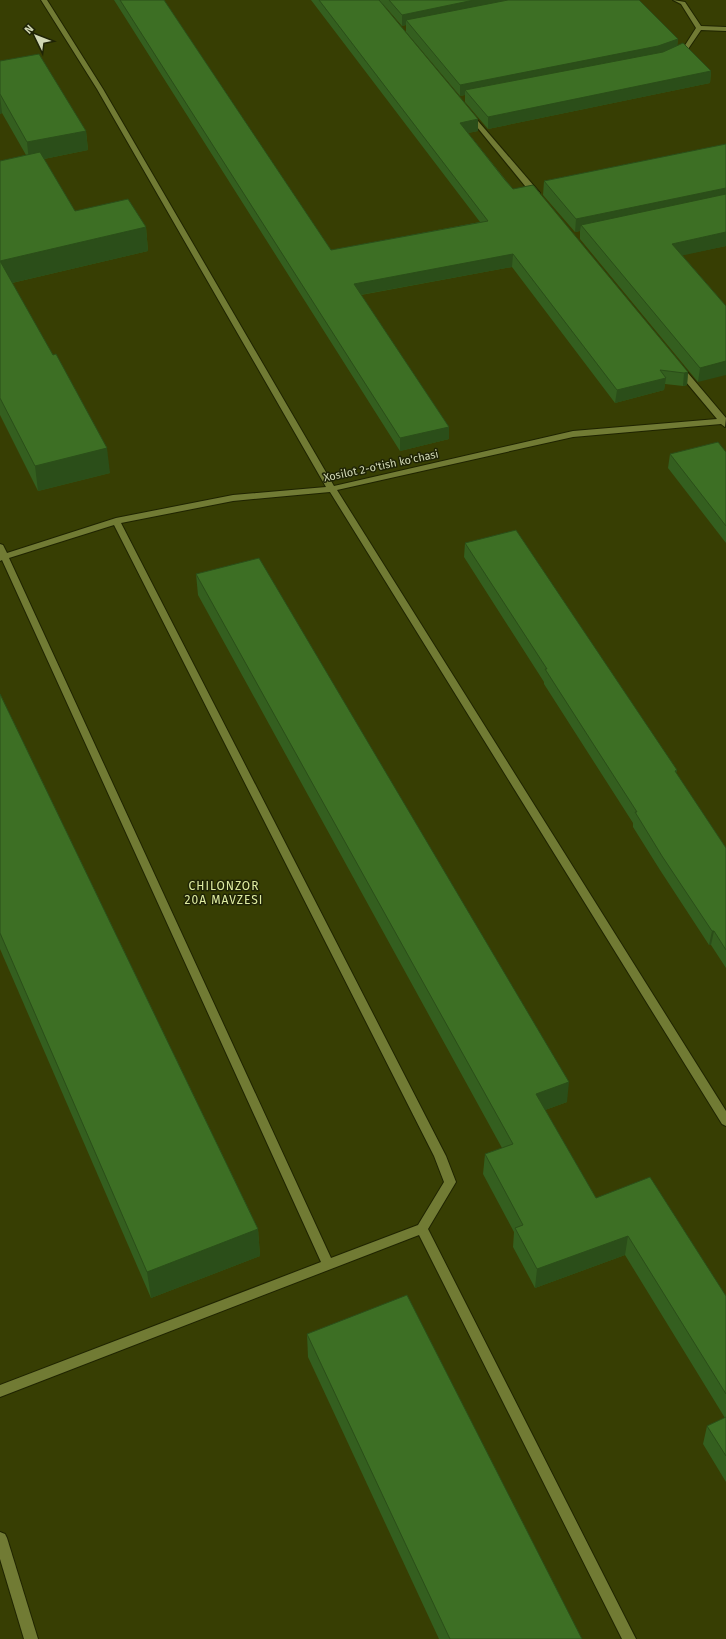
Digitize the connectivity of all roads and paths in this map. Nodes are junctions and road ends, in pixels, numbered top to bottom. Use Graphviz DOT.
graph roads {
  1 [pos="44,0"];
  2 [pos="676,0"];
  3 [pos="699,28"];
  4 [pos="726,29"];
  5 [pos="672,56"];
  6 [pos="462,106"];
  7 [pos="542,201"];
  8 [pos="672,359"];
  9 [pos="725,422"];
  10 [pos="332,489"];
  11 [pos="116,521"];
  12 [pos="1,554"];
  13 [pos="726,1121"];
  14 [pos="422,1229"];
  15 [pos="328,1264"];
  16 [pos="0,1391"];
  17 [pos="0,1538"];
  18 [pos="31,1639"];
  19 [pos="629,1639"];
  1 -- 10 [label="street"];
  2 -- 3 [label="street"];
  3 -- 4 [label="street"];
  3 -- 5 [label="street"];
  6 -- 7 [label="street"];
  8 -- 9 [label="street, Xosilot 2-o'tish ko'chasi"];
  9 -- 10 [label="street, Xosilot 2-o'tish ko'chasi"];
  10 -- 11 [label="street, Xosilot 2-o'tish ko'chasi"];
  10 -- 13 [label="street"];
  11 -- 12 [label="street, Xosilot 2-o'tish ko'chasi"];
  11 -- 14 [label="street"];
  12 -- 15 [label="street"];
  14 -- 15 [label="street"];
  14 -- 19 [label="street"];
  15 -- 16 [label="street"];
  17 -- 18 [label="street"];
}
